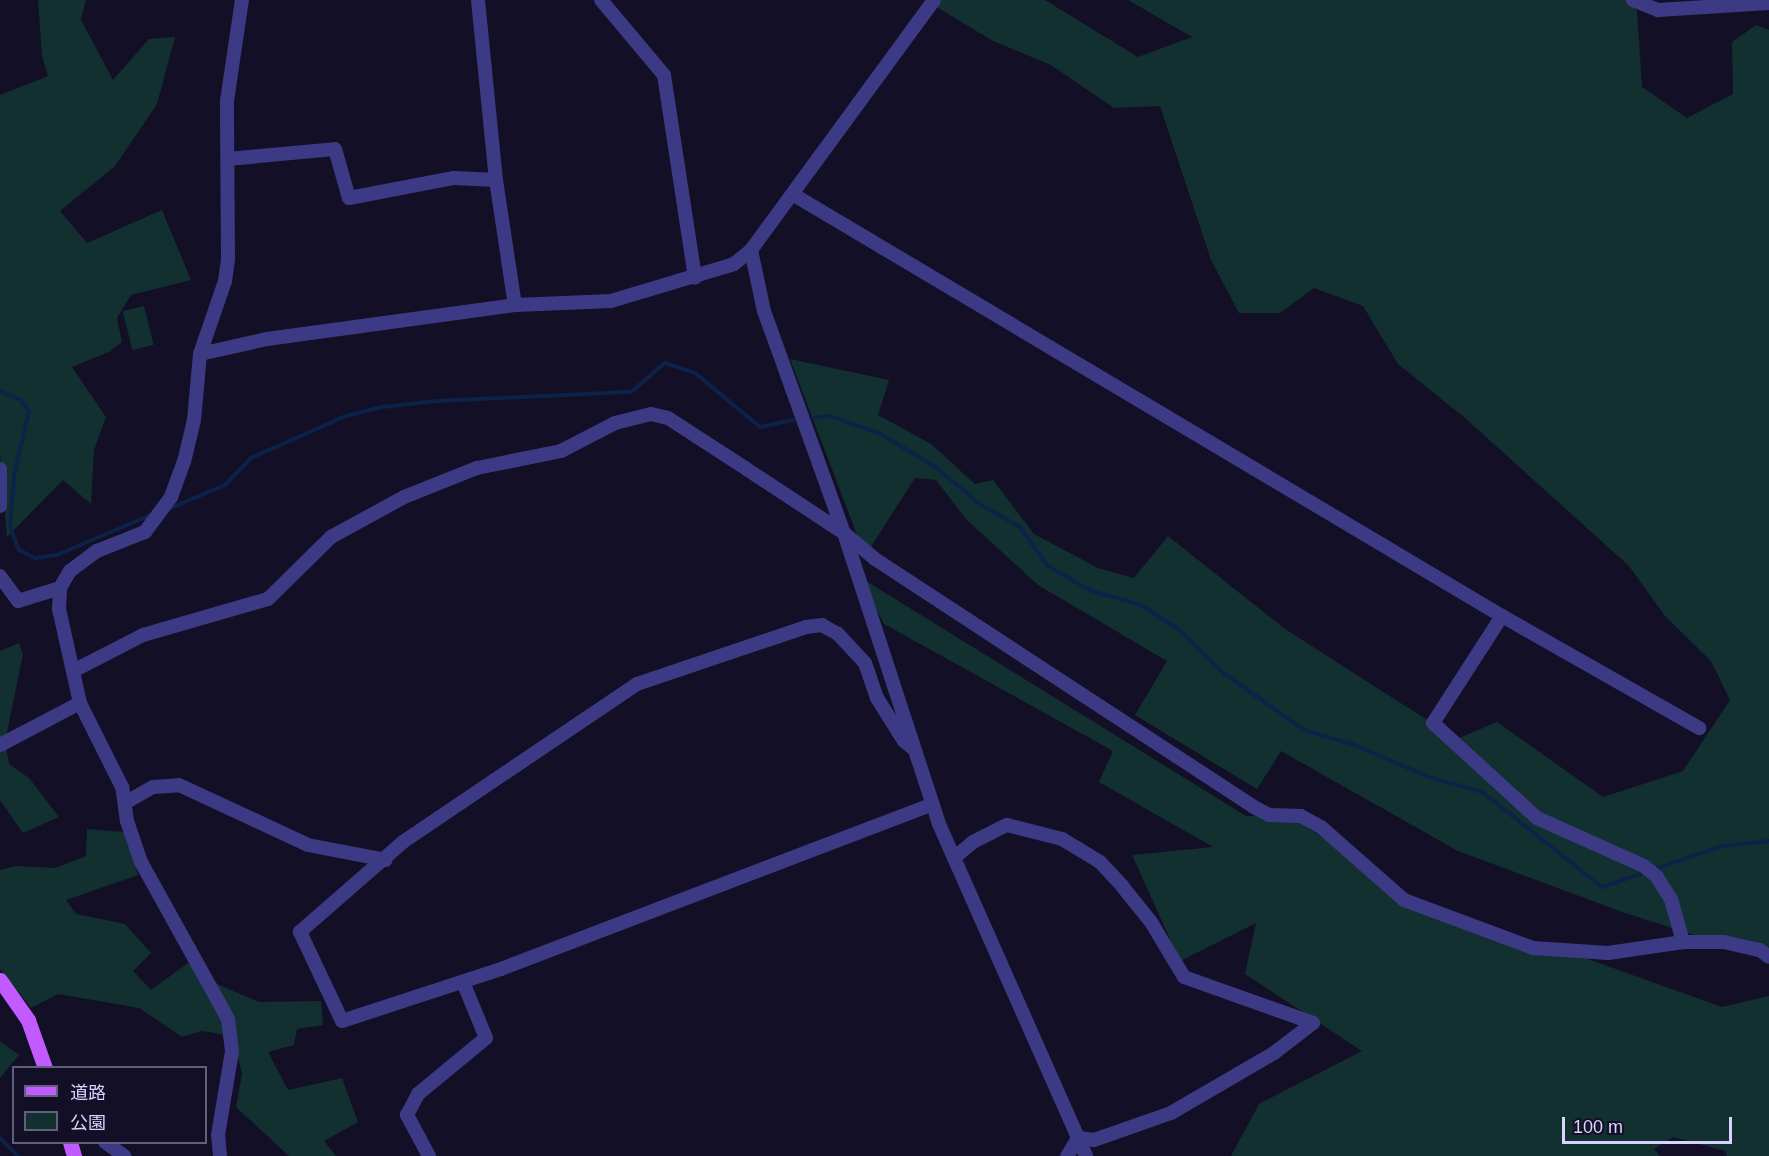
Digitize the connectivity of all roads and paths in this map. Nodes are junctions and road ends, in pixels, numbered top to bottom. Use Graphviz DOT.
graph roads {
  1 [pos="242,0"];
  2 [pos="478,0"];
  3 [pos="601,0"];
  4 [pos="934,0"];
  5 [pos="1633,0"];
  6 [pos="1769,3"];
  7 [pos="228,159"];
  8 [pos="496,180"];
  9 [pos="794,195"];
  10 [pos="751,250"];
  11 [pos="695,278"];
  12 [pos="515,305"];
  13 [pos="200,354"];
  14 [pos="0,469"];
  15 [pos="0,506"];
  16 [pos="844,533"];
  17 [pos="0,576"];
  18 [pos="60,588"];
  19 [pos="1502,616"];
  20 [pos="73,671"];
  21 [pos="80,703"];
  22 [pos="1699,728"];
  23 [pos="0,746"];
  24 [pos="914,749"];
  25 [pos="125,803"];
  26 [pos="933,804"];
  27 [pos="954,858"];
  28 [pos="386,860"];
  29 [pos="1683,942"];
  30 [pos="1769,957"];
  31 [pos="0,980"];
  32 [pos="463,982"];
  33 [pos="44,1066"];
  34 [pos="1078,1138"];
  35 [pos="106,1144"];
  36 [pos="124,1156"];
  37 [pos="220,1156"];
  38 [pos="429,1156"];
  39 [pos="1067,1156"];
  40 [pos="1086,1156"];
  1 -- 7 [label="street"];
  2 -- 8 [label="street"];
  3 -- 11 [label="street"];
  4 -- 9 [label="street"];
  5 -- 6 [label="street"];
  7 -- 8 [label="street"];
  7 -- 13 [label="street"];
  8 -- 12 [label="street"];
  9 -- 10 [label="street"];
  9 -- 19 [label="street"];
  10 -- 11 [label="street"];
  10 -- 16 [label="street"];
  11 -- 12 [label="street"];
  12 -- 13 [label="street"];
  13 -- 18 [label="street"];
  14 -- 15 [label="street"];
  16 -- 20 [label="street"];
  16 -- 24 [label="street"];
  16 -- 29 [label="street"];
  17 -- 18 [label="street"];
  18 -- 20 [label="street"];
  19 -- 22 [label="street"];
  19 -- 29 [label="street"];
  20 -- 21 [label="street"];
  21 -- 23 [label="street"];
  21 -- 25 [label="street"];
  24 -- 26 [label="street"];
  24 -- 28 [label="street"];
  25 -- 28 [label="street"];
  25 -- 37 [label="street"];
  26 -- 27 [label="street"];
  26 -- 32 [label="street"];
  27 -- 34 [label="street"];
  27 -- 34 [label="street"];
  28 -- 32 [label="street"];
  29 -- 30 [label="street"];
  31 -- 33 [label="main road"];
  32 -- 38 [label="street"];
  34 -- 39 [label="street"];
  34 -- 40 [label="street"];
  35 -- 36 [label="street"];
}
